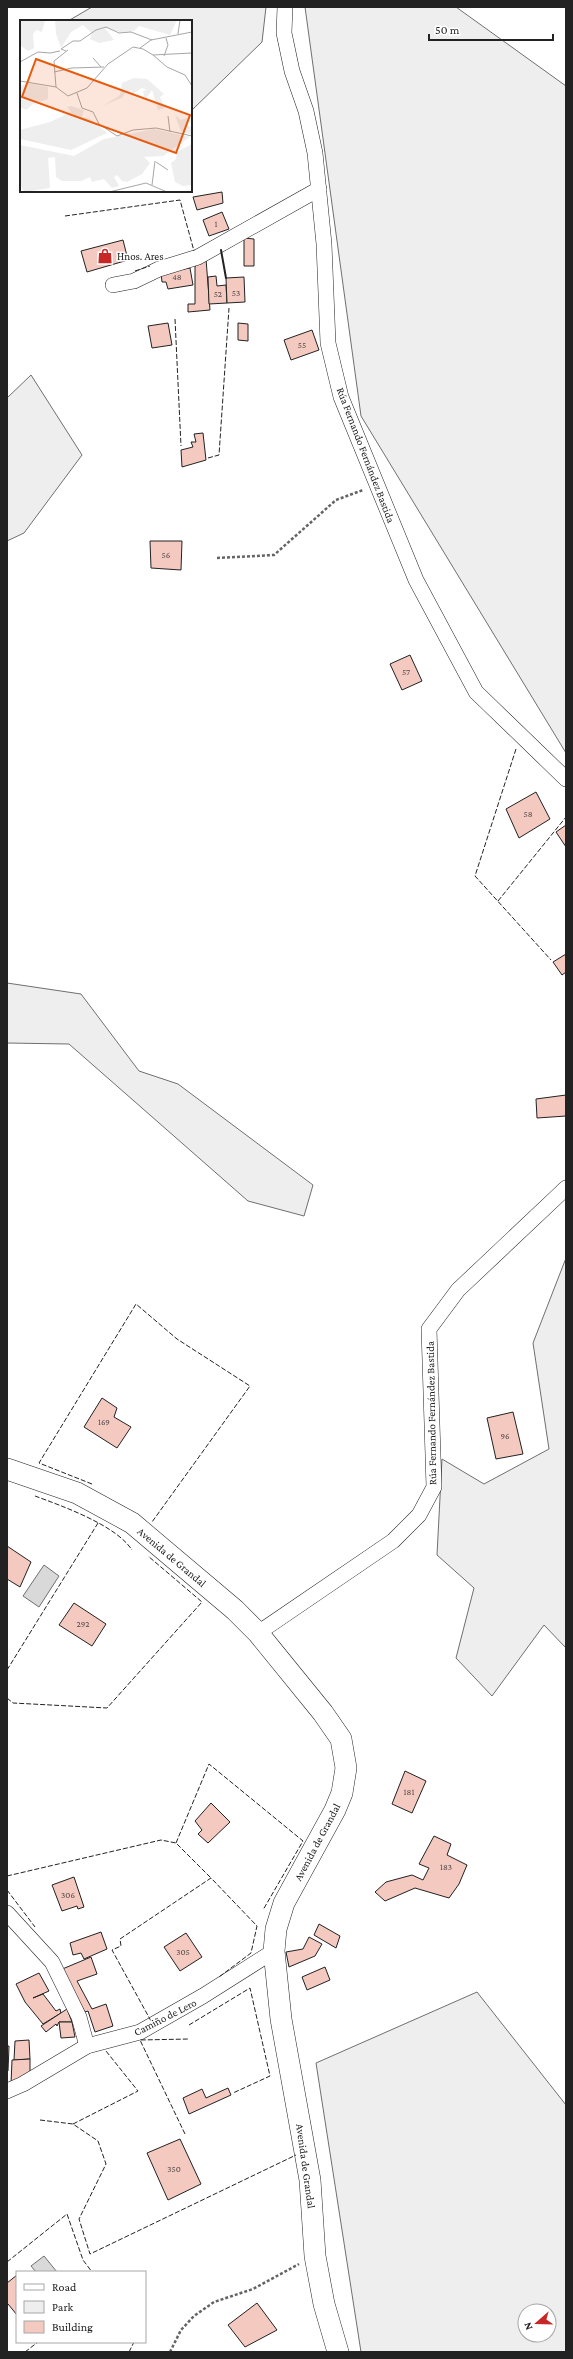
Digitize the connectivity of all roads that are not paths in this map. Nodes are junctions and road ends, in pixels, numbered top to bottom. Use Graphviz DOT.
graph roads {
  1 [pos="285,7"];
  2 [pos="319,189"];
  3 [pos="113,285"];
  4 [pos="566,779"];
  5 [pos="566,1188"];
  6 [pos="7,1469"];
  7 [pos="258,1633"];
  8 [pos="7,1913"];
  9 [pos="274,1951"];
  10 [pos="87,2046"];
  11 [pos="7,2091"];
  12 [pos="338,2352"];
  1 -- 2 [label="street, Rúa Fernando Fernández Bastida"];
  2 -- 3 [label="street"];
  2 -- 4 [label="street, Rúa Fernando Fernández Bastida"];
  5 -- 7 [label="street, Rúa Fernando Fernández Bastida"];
  6 -- 7 [label="street, Avenida de Grandal"];
  7 -- 9 [label="street, Avenida de Grandal"];
  8 -- 10 [label="street"];
  9 -- 10 [label="street, Camiño de Lero"];
  9 -- 12 [label="street, Avenida de Grandal"];
  10 -- 11 [label="street, Camiño de Lero"];
}
